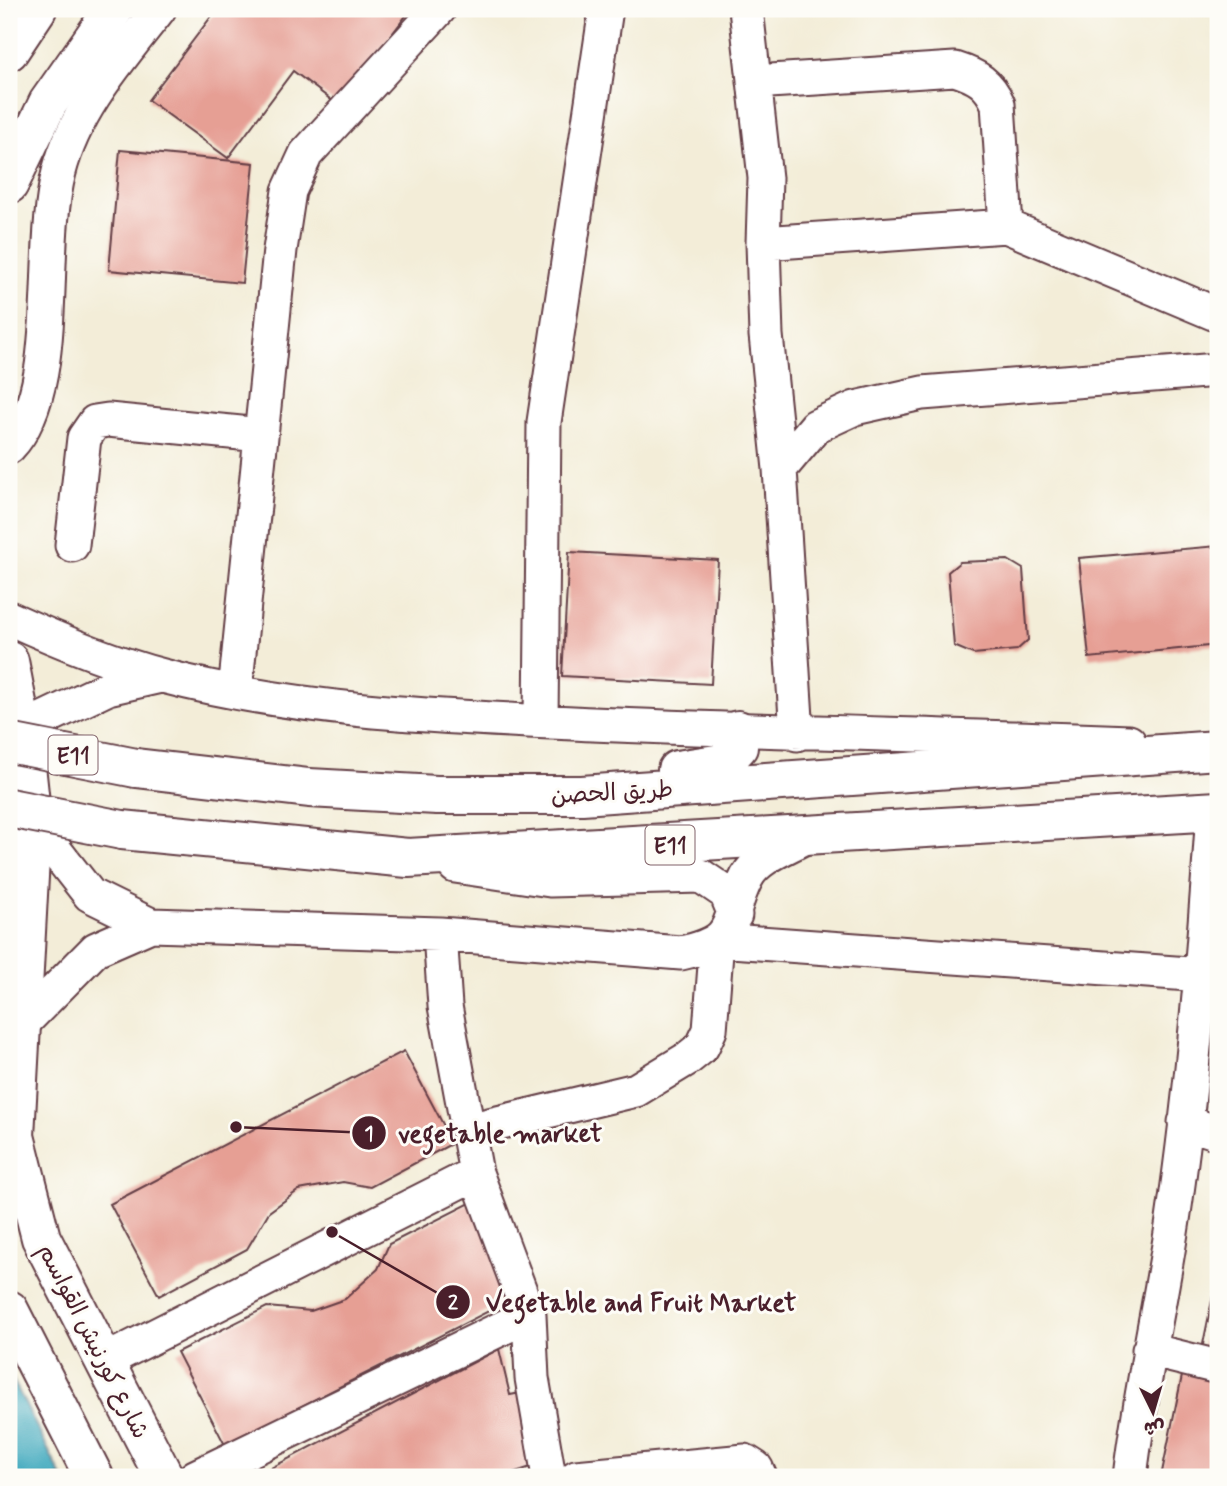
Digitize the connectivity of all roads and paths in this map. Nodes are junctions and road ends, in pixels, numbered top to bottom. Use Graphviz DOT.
graph roads {
  1 [pos="37,9"];
  2 [pos="114,9"];
  3 [pos="159,9"];
  4 [pos="439,9"];
  5 [pos="606,9"];
  6 [pos="746,9"];
  7 [pos="9,51"];
  8 [pos="754,82"];
  9 [pos="9,184"];
  10 [pos="1006,226"];
  11 [pos="763,243"];
  12 [pos="1218,315"];
  13 [pos="1218,370"];
  14 [pos="261,435"];
  15 [pos="9,447"];
  16 [pos="780,469"];
  17 [pos="72,545"];
  18 [pos="9,618"];
  19 [pos="9,661"];
  20 [pos="161,676"];
  21 [pos="235,692"];
  22 [pos="541,721"];
  23 [pos="738,730"];
  24 [pos="797,734"];
  25 [pos="15,736"];
  26 [pos="1218,748"];
  27 [pos="136,768"];
  28 [pos="1216,811"];
  29 [pos="21,815"];
  30 [pos="805,837"];
  31 [pos="408,858"];
  32 [pos="151,925"];
  33 [pos="726,927"];
  34 [pos="440,934"];
  35 [pos="1211,940"];
  36 [pos="1203,975"];
  37 [pos="16,1030"];
  38 [pos="1185,1122"];
  39 [pos="468,1130"];
  40 [pos="1218,1133"];
  41 [pos="476,1173"];
  42 [pos="9,1310"];
  43 [pos="529,1315"];
  44 [pos="1149,1350"];
  45 [pos="103,1362"];
  46 [pos="1218,1367"];
  47 [pos="94,1477"];
  48 [pos="164,1477"];
  49 [pos="195,1477"];
  50 [pos="549,1477"];
  51 [pos="576,1477"];
  52 [pos="760,1477"];
  53 [pos="1130,1477"];
  1 -- 7 [label="main road"];
  2 -- 9 [label="main road"];
  3 -- 15 [label="street"];
  4 -- 14 [label="street"];
  5 -- 22 [label="street"];
  6 -- 8 [label="street"];
  8 -- 10 [label="street"];
  8 -- 11 [label="street"];
  10 -- 11 [label="street"];
  10 -- 12 [label="street"];
  11 -- 16 [label="street"];
  13 -- 16 [label="street"];
  14 -- 17 [label="street"];
  14 -- 21 [label="street"];
  16 -- 24 [label="street"];
  18 -- 20 [label="street"];
  19 -- 25 [label="main road, شارع كورنيش القواسم"];
  20 -- 21 [label="street"];
  20 -- 25 [label="street"];
  21 -- 22 [label="street"];
  22 -- 23 [label="street"];
  23 -- 24 [label="street"];
  23 -- 27 [label="main road"];
  24 -- 26 [label="street"];
  25 -- 27 [label="main road, طريق الحصن / E11, bridge"];
  25 -- 29 [label="main road, شارع كورنيش القواسم"];
  26 -- 27 [label="main road, طريق الحصن / E11"];
  28 -- 30 [label="main road, E11"];
  28 -- 35 [label="street"];
  29 -- 31 [label="main road, E11, bridge"];
  29 -- 32 [label="street"];
  29 -- 37 [label="main road, شارع كورنيش القواسم"];
  30 -- 31 [label="main road, E11"];
  30 -- 33 [label="street"];
  31 -- 33 [label="street"];
  32 -- 34 [label="street"];
  32 -- 37 [label="street"];
  33 -- 34 [label="street"];
  33 -- 36 [label="street"];
  33 -- 39 [label="street"];
  34 -- 39 [label="street"];
  35 -- 36 [label="street"];
  36 -- 38 [label="street"];
  37 -- 45 [label="main road, شارع كورنيش القواسم"];
  38 -- 40 [label="street"];
  38 -- 44 [label="street"];
  39 -- 41 [label="street"];
  41 -- 43 [label="street"];
  41 -- 45 [label="street"];
  42 -- 47 [label="main road"];
  43 -- 49 [label="street"];
  43 -- 50 [label="street"];
  44 -- 46 [label="street"];
  44 -- 53 [label="street"];
  45 -- 48 [label="main road, شارع كورنيش القواسم"];
  51 -- 52 [label="street"];
}
